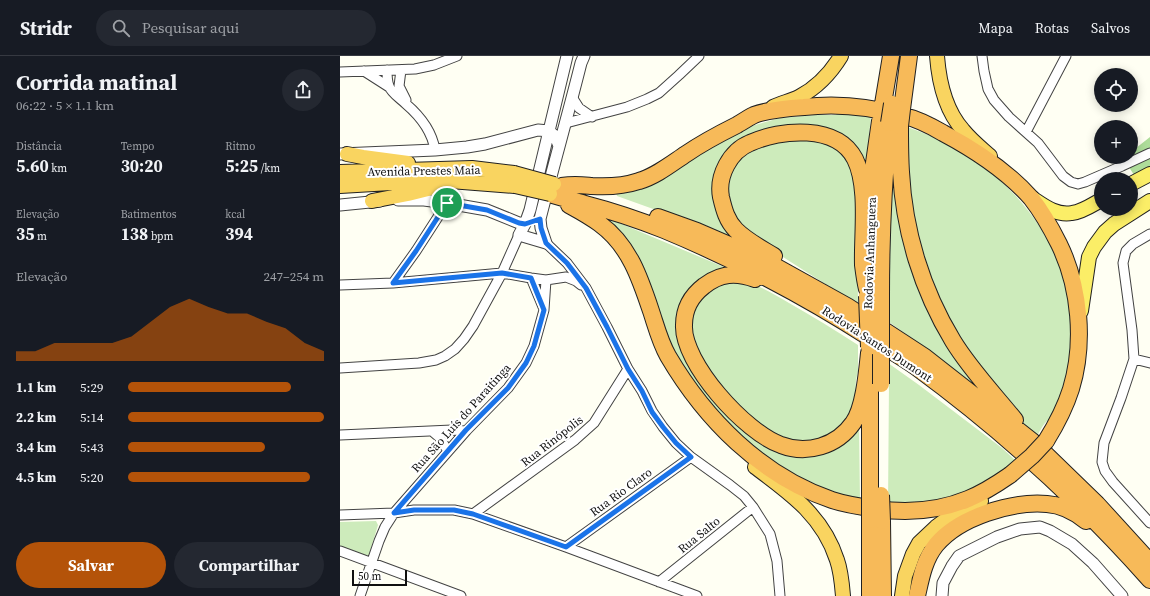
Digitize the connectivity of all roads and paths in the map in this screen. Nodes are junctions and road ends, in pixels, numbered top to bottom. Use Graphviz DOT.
graph roads {
  1 [pos="457,56"];
  2 [pos="567,56"];
  3 [pos="584,56"];
  4 [pos="699,56"];
  5 [pos="841,56"];
  6 [pos="891,56"];
  7 [pos="900,56"];
  8 [pos="908,56"];
  9 [pos="937,56"];
  10 [pos="982,56"];
  11 [pos="1066,56"];
  12 [pos="387,70"];
  13 [pos="401,70"];
  14 [pos="364,71"];
  15 [pos="340,72"];
  16 [pos="389,87"];
  17 [pos="572,97"];
  18 [pos="892,106"];
  19 [pos="410,107"];
  20 [pos="755,115"];
  21 [pos="592,117"];
  22 [pos="566,123"];
  23 [pos="890,123"];
  24 [pos="549,131"];
  25 [pos="1026,132"];
  26 [pos="559,146"];
  27 [pos="435,150"];
  28 [pos="1150,153"];
  29 [pos="343,154"];
  30 [pos="472,168"];
  31 [pos="340,172"];
  32 [pos="1150,174"];
  33 [pos="1007,176"];
  34 [pos="515,179"];
  35 [pos="1138,180"];
  36 [pos="474,183"];
  37 [pos="340,186"];
  38 [pos="556,190"];
  39 [pos="1030,197"];
  40 [pos="372,201"];
  41 [pos="1150,201"];
  42 [pos="447,203"];
  43 [pos="1094,203"];
  44 [pos="340,204"];
  45 [pos="540,219"];
  46 [pos="525,224"];
  47 [pos="1150,234"];
  48 [pos="519,235"];
  49 [pos="546,243"];
  50 [pos="562,258"];
  51 [pos="507,262"];
  52 [pos="502,273"];
  53 [pos="514,275"];
  54 [pos="531,278"];
  55 [pos="550,279"];
  56 [pos="393,283"];
  57 [pos="340,286"];
  58 [pos="586,288"];
  59 [pos="871,294"];
  60 [pos="847,306"];
  61 [pos="544,310"];
  62 [pos="828,312"];
  63 [pos="1078,329"];
  64 [pos="869,350"];
  65 [pos="667,355"];
  66 [pos="1134,359"];
  67 [pos="1150,363"];
  68 [pos="340,368"];
  69 [pos="628,369"];
  70 [pos="466,430"];
  71 [pos="432,431"];
  72 [pos="340,434"];
  73 [pos="1044,437"];
  74 [pos="448,451"];
  75 [pos="691,457"];
  76 [pos="1014,476"];
  77 [pos="876,495"];
  78 [pos="753,507"];
  79 [pos="394,513"];
  80 [pos="473,514"];
  81 [pos="340,515"];
  82 [pos="876,521"];
  83 [pos="1150,523"];
  84 [pos="566,547"];
  85 [pos="1124,550"];
  86 [pos="340,551"];
  87 [pos="1150,562"];
  88 [pos="372,563"];
  89 [pos="1150,580"];
  90 [pos="659,582"];
  91 [pos="360,596"];
  92 [pos="461,596"];
  93 [pos="697,596"];
  94 [pos="780,596"];
  95 [pos="843,596"];
  96 [pos="870,596"];
  97 [pos="883,596"];
  98 [pos="902,596"];
  99 [pos="917,596"];
  100 [pos="942,596"];
  101 [pos="1122,596"];
  1 -- 13 [label="street"];
  2 -- 24 [label="street"];
  3 -- 17 [label="street"];
  4 -- 21 [label="street"];
  5 -- 20 [label="highway"];
  6 -- 18 [label="highway, Rodovia Anhanguera"];
  7 -- 18 [label="highway, Rodovia Anhanguera"];
  8 -- 18 [label="highway"];
  9 -- 33 [label="highway"];
  10 -- 25 [label="street"];
  11 -- 25 [label="street"];
  12 -- 13 [label="street"];
  12 -- 14 [label="street"];
  12 -- 16 [label="street"];
  13 -- 19 [label="street"];
  14 -- 15 [label="street"];
  14 -- 16 [label="street"];
  16 -- 19 [label="street"];
  17 -- 21 [label="street"];
  17 -- 22 [label="street"];
  18 -- 23 [label="highway, Rodovia Anhanguera"];
  19 -- 27 [label="street"];
  20 -- 33 [label="highway"];
  20 -- 38 [label="highway"];
  21 -- 22 [label="street"];
  22 -- 26 [label="street"];
  23 -- 59 [label="highway, Rodovia Anhanguera"];
  23 -- 73 [label="highway"];
  24 -- 26 [label="street"];
  24 -- 27 [label="street"];
  24 -- 46 [label="street"];
  25 -- 28 [label="street"];
  26 -- 45 [label="street"];
  27 -- 29 [label="street"];
  29 -- 30 [label="highway"];
  30 -- 31 [label="highway, Avenida Prestes Maia"];
  30 -- 34 [label="highway, Avenida Prestes Maia"];
  32 -- 35 [label="main road"];
  33 -- 39 [label="highway"];
  34 -- 36 [label="highway, Avenida Prestes Maia"];
  34 -- 38 [label="highway, Avenida Prestes Maia, bridge"];
  36 -- 37 [label="highway, Avenida Prestes Maia"];
  36 -- 40 [label="highway"];
  38 -- 60 [label="highway, Rodovia Santos Dumont"];
  38 -- 62 [label="highway, Rodovia Santos Dumont"];
  38 -- 65 [label="highway"];
  39 -- 43 [label="main road"];
  39 -- 63 [label="highway"];
  40 -- 42 [label="street"];
  40 -- 44 [label="street"];
  41 -- 63 [label="main road"];
  42 -- 46 [label="street"];
  42 -- 56 [label="street"];
  45 -- 46 [label="street"];
  45 -- 49 [label="street"];
  46 -- 48 [label="street"];
  47 -- 66 [label="street"];
  48 -- 49 [label="street"];
  48 -- 51 [label="street"];
  49 -- 50 [label="street"];
  50 -- 55 [label="street"];
  50 -- 58 [label="street"];
  51 -- 52 [label="street"];
  51 -- 53 [label="street"];
  52 -- 53 [label="street"];
  52 -- 56 [label="street"];
  52 -- 68 [label="street"];
  53 -- 54 [label="street"];
  54 -- 55 [label="street"];
  54 -- 61 [label="street"];
  55 -- 58 [label="street"];
  55 -- 61 [label="street, Rua São Luís do Paraitinga"];
  56 -- 57 [label="street"];
  58 -- 69 [label="street"];
  59 -- 60 [label="highway"];
  59 -- 64 [label="highway, Rodovia Anhanguera, bridge"];
  59 -- 77 [label="highway, Rodovia Anhanguera, bridge"];
  60 -- 73 [label="highway, Rodovia Santos Dumont"];
  61 -- 70 [label="street, Rua São Luís do Paraitinga"];
  62 -- 64 [label="highway"];
  62 -- 85 [label="highway, Rodovia Santos Dumont"];
  63 -- 73 [label="highway"];
  64 -- 77 [label="highway, Rodovia Anhanguera"];
  65 -- 76 [label="highway"];
  65 -- 95 [label="highway"];
  66 -- 67 [label="street"];
  66 -- 83 [label="street"];
  69 -- 75 [label="street"];
  69 -- 80 [label="street, Rua Rinópolis"];
  70 -- 71 [label="street"];
  70 -- 74 [label="street, Rua São Luís do Paraitinga"];
  71 -- 72 [label="street"];
  71 -- 74 [label="street"];
  73 -- 76 [label="highway, bridge"];
  73 -- 87 [label="highway, Rodovia Santos Dumont"];
  74 -- 79 [label="street, Rua São Luís do Paraitinga"];
  75 -- 78 [label="street"];
  75 -- 84 [label="street, Rua Rio Claro"];
  76 -- 98 [label="highway"];
  77 -- 82 [label="highway, Rodovia Anhanguera, bridge"];
  78 -- 90 [label="street, Rua Salto"];
  78 -- 94 [label="street"];
  79 -- 80 [label="street"];
  79 -- 81 [label="street"];
  79 -- 88 [label="street, Rua São Luís do Paraitinga"];
  80 -- 84 [label="street"];
  82 -- 96 [label="highway, Rodovia Anhanguera"];
  82 -- 97 [label="highway, Rodovia Anhanguera"];
  84 -- 90 [label="street"];
  85 -- 89 [label="highway, Rodovia Santos Dumont"];
  85 -- 99 [label="highway"];
  86 -- 88 [label="street"];
  88 -- 91 [label="street, Rua São Luís do Paraitinga"];
  88 -- 92 [label="street"];
  90 -- 93 [label="street"];
  100 -- 101 [label="street"];
}
